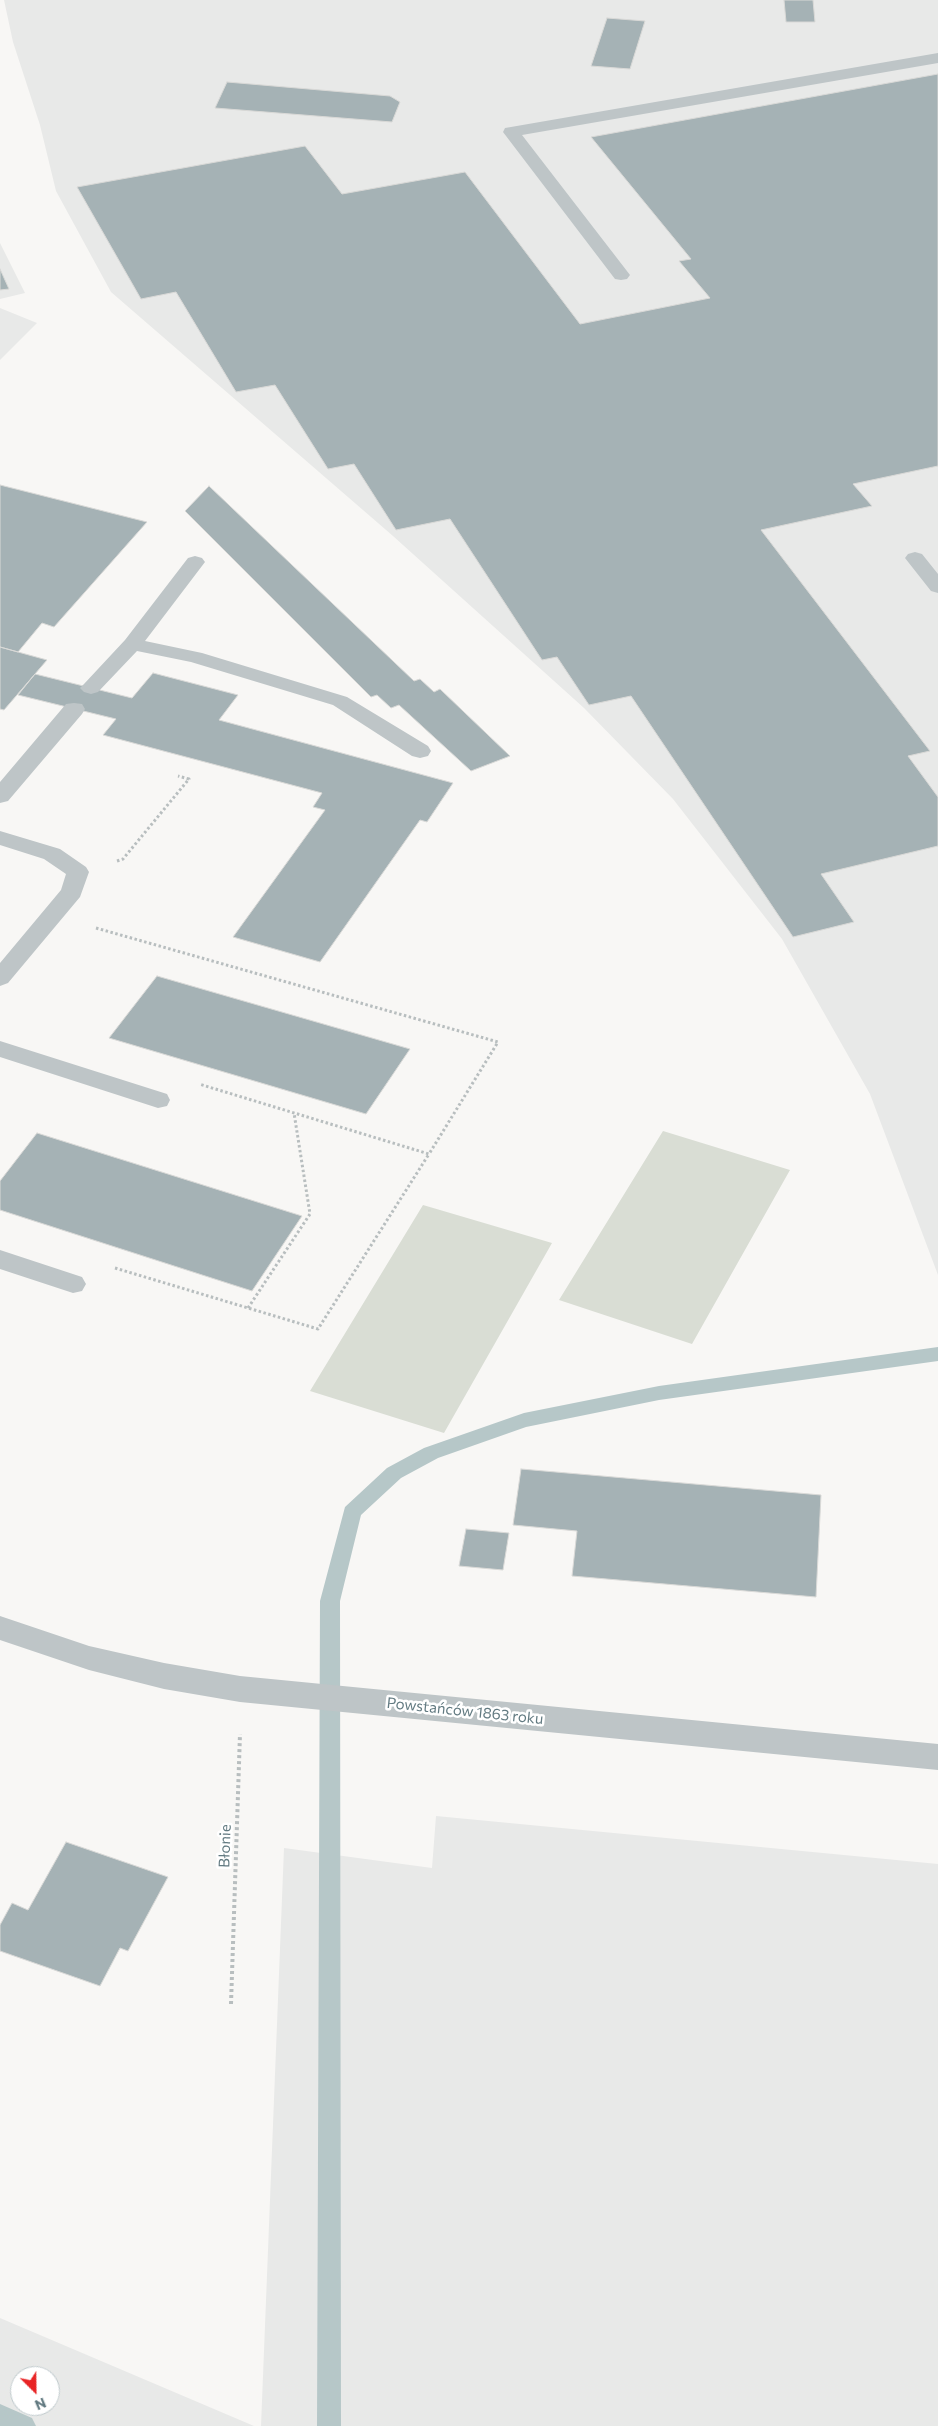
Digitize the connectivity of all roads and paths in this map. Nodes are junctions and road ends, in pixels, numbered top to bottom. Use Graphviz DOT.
graph roads {
  1 [pos="938,58"];
  2 [pos="621,275"];
  3 [pos="915,558"];
  4 [pos="195,562"];
  5 [pos="938,587"];
  6 [pos="132,644"];
  7 [pos="91,688"];
  8 [pos="74,709"];
  9 [pos="420,751"];
  10 [pos="178,776"];
  11 [pos="0,796"];
  12 [pos="0,838"];
  13 [pos="78,872"];
  14 [pos="92,927"];
  15 [pos="0,978"];
  16 [pos="0,1048"];
  17 [pos="190,1081"];
  18 [pos="158,1100"];
  19 [pos="294,1113"];
  20 [pos="429,1154"];
  21 [pos="0,1259"];
  22 [pos="105,1266"];
  23 [pos="73,1284"];
  24 [pos="248,1308"];
  25 [pos="0,1628"];
  26 [pos="254,1691"];
  27 [pos="938,1757"];
  28 [pos="231,2004"];
  1 -- 2 [label="lane"];
  3 -- 5 [label="lane"];
  4 -- 6 [label="lane"];
  6 -- 7 [label="lane"];
  6 -- 9 [label="lane"];
  8 -- 11 [label="lane"];
  10 -- 13 [label="path"];
  12 -- 13 [label="lane"];
  13 -- 15 [label="lane"];
  14 -- 20 [label="path"];
  16 -- 18 [label="lane"];
  17 -- 19 [label="path"];
  19 -- 20 [label="path"];
  19 -- 24 [label="path"];
  20 -- 24 [label="path"];
  21 -- 23 [label="lane"];
  22 -- 24 [label="path"];
  25 -- 26 [label="street, Powstańców 1863 roku"];
  26 -- 27 [label="street, Powstańców 1863 roku"];
  26 -- 28 [label="path, Błonie"];
}
